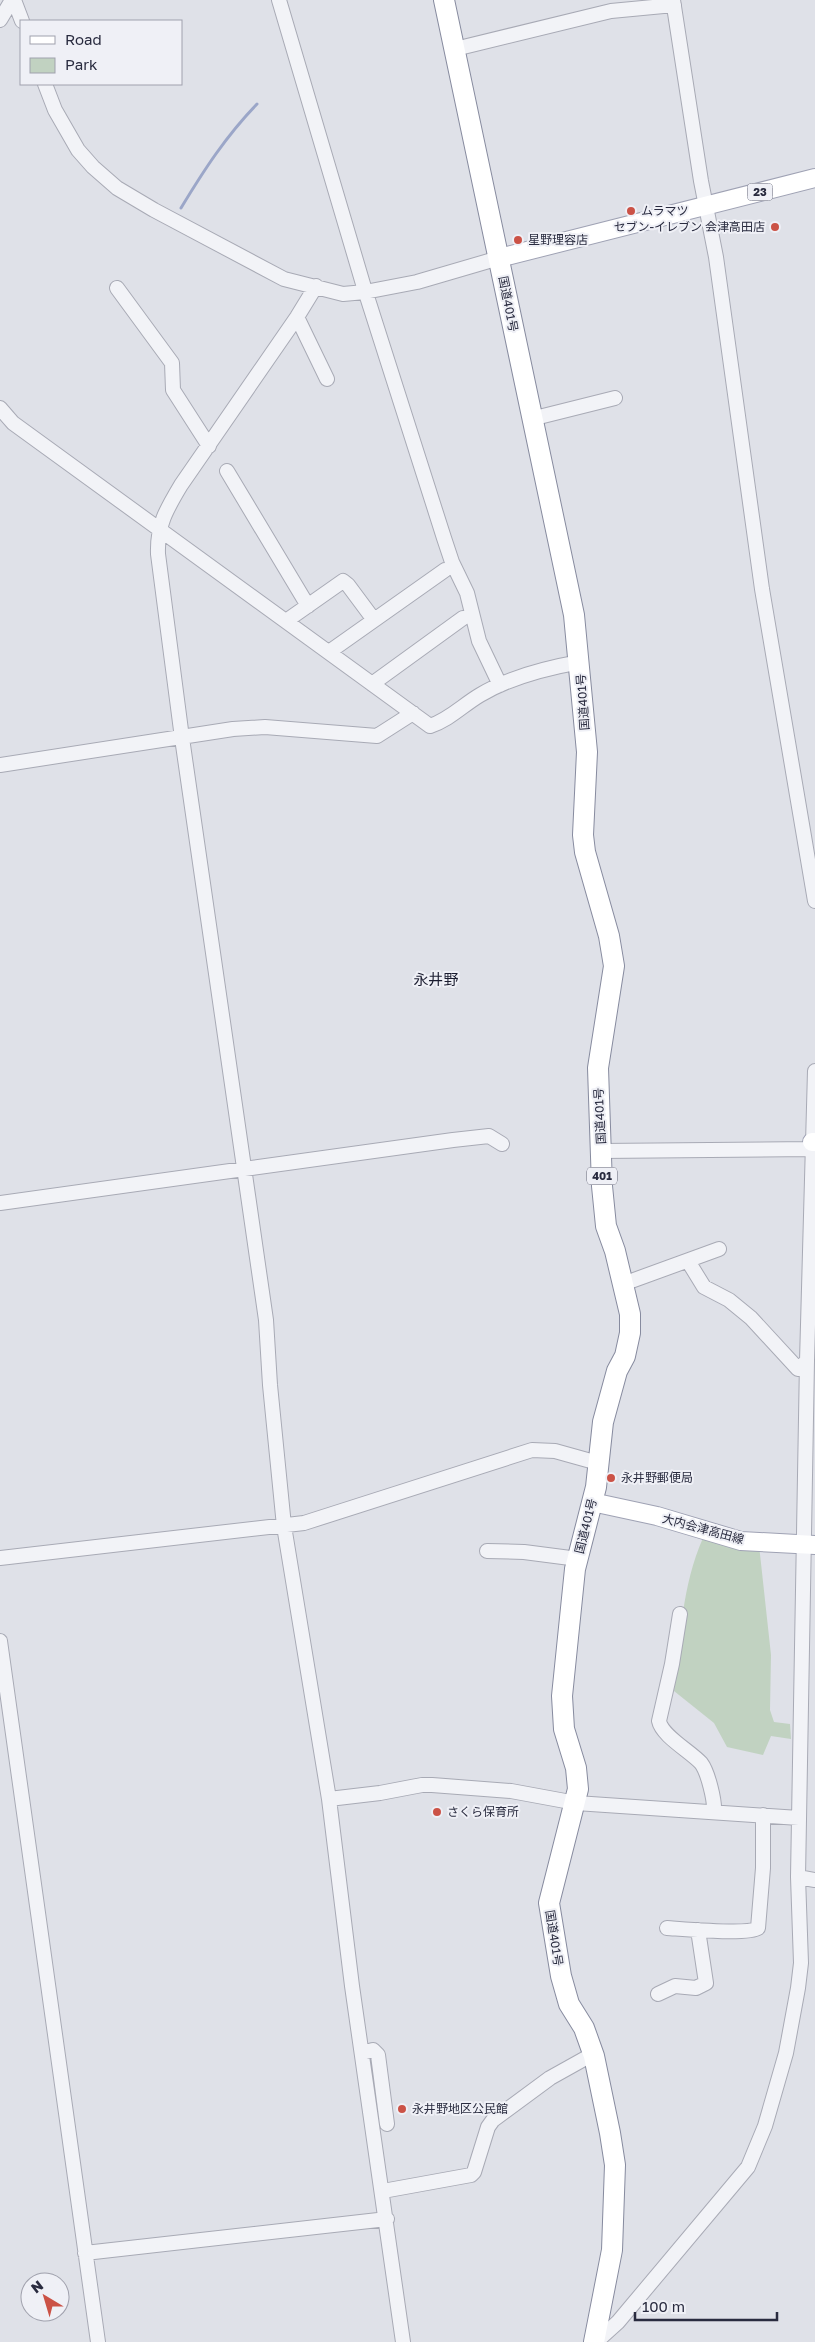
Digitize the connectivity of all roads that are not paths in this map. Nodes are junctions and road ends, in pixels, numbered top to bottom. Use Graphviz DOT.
graph roads {
  1 [pos="13,0"];
  2 [pos="279,0"];
  3 [pos="444,0"];
  4 [pos="674,3"];
  5 [pos="0,20"];
  6 [pos="22,20"];
  7 [pos="455,49"];
  8 [pos="45,85"];
  9 [pos="815,178"];
  10 [pos="706,205"];
  11 [pos="499,258"];
  12 [pos="316,286"];
  13 [pos="117,288"];
  14 [pos="365,292"];
  15 [pos="298,317"];
  16 [pos="327,379"];
  17 [pos="615,398"];
  18 [pos="0,408"];
  19 [pos="531,419"];
  20 [pos="209,446"];
  21 [pos="227,471"];
  22 [pos="159,529"];
  23 [pos="445,570"];
  24 [pos="308,606"];
  25 [pos="463,618"];
  26 [pos="374,620"];
  27 [pos="286,621"];
  28 [pos="329,652"];
  29 [pos="580,662"];
  30 [pos="372,684"];
  31 [pos="500,685"];
  32 [pos="413,713"];
  33 [pos="182,738"];
  34 [pos="0,765"];
  35 [pos="809,825"];
  36 [pos="815,901"];
  37 [pos="815,1071"];
  38 [pos="502,1144"];
  39 [pos="813,1144"];
  40 [pos="601,1151"];
  41 [pos="244,1168"];
  42 [pos="0,1203"];
  43 [pos="719,1249"];
  44 [pos="688,1261"];
  45 [pos="623,1284"];
  46 [pos="807,1362"];
  47 [pos="811,1392"];
  48 [pos="598,1463"];
  49 [pos="592,1502"];
  50 [pos="284,1526"];
  51 [pos="809,1544"];
  52 [pos="488,1552"];
  53 [pos="0,1558"];
  54 [pos="578,1559"];
  55 [pos="680,1614"];
  56 [pos="0,1641"];
  57 [pos="329,1799"];
  58 [pos="576,1803"];
  59 [pos="714,1812"];
  60 [pos="764,1815"];
  61 [pos="799,1818"];
  62 [pos="798,1877"];
  63 [pos="815,1880"];
  64 [pos="667,1928"];
  65 [pos="698,1930"];
  66 [pos="658,1994"];
  67 [pos="362,2052"];
  68 [pos="593,2054"];
  69 [pos="387,2124"];
  70 [pos="382,2191"];
  71 [pos="387,2219"];
  72 [pos="85,2253"];
  73 [pos="98,2342"];
  74 [pos="402,2342"];
  75 [pos="595,2342"];
  1 -- 5 [label="street"];
  1 -- 6 [label="street"];
  2 -- 14 [label="street"];
  3 -- 7 [label="highway, 国道401号 / 401"];
  4 -- 7 [label="street"];
  4 -- 10 [label="street"];
  7 -- 11 [label="highway, 国道401号 / 401"];
  8 -- 12 [label="street"];
  9 -- 10 [label="main road, 23"];
  10 -- 11 [label="main road, 23"];
  10 -- 35 [label="street"];
  11 -- 14 [label="street"];
  11 -- 19 [label="highway, 国道401号 / 401"];
  12 -- 14 [label="street"];
  12 -- 15 [label="street"];
  13 -- 20 [label="street"];
  14 -- 31 [label="street"];
  15 -- 16 [label="street"];
  15 -- 20 [label="street"];
  17 -- 19 [label="street"];
  18 -- 22 [label="street"];
  19 -- 29 [label="highway, 国道401号 / 401"];
  20 -- 22 [label="street"];
  21 -- 24 [label="street"];
  22 -- 27 [label="street"];
  22 -- 33 [label="street"];
  23 -- 26 [label="street"];
  24 -- 26 [label="street"];
  24 -- 27 [label="street"];
  25 -- 30 [label="street"];
  26 -- 28 [label="street"];
  27 -- 28 [label="street"];
  28 -- 30 [label="street"];
  29 -- 31 [label="street"];
  29 -- 40 [label="highway, 国道401号 / 401"];
  30 -- 32 [label="street"];
  31 -- 32 [label="street"];
  32 -- 33 [label="street"];
  33 -- 34 [label="street"];
  33 -- 41 [label="street"];
  35 -- 36 [label="street"];
  37 -- 39 [label="street"];
  38 -- 41 [label="street"];
  39 -- 40 [label="street"];
  39 -- 46 [label="street"];
  40 -- 45 [label="highway, 国道401号 / 401"];
  41 -- 42 [label="street"];
  41 -- 50 [label="street"];
  43 -- 44 [label="street"];
  44 -- 45 [label="street"];
  44 -- 46 [label="street"];
  45 -- 48 [label="highway, 国道401号 / 401"];
  46 -- 47 [label="street"];
  47 -- 51 [label="street"];
  48 -- 49 [label="highway, 国道401号 / 401"];
  48 -- 50 [label="street"];
  49 -- 51 [label="main road, 大内会津高田線"];
  49 -- 54 [label="highway, 国道401号 / 401"];
  50 -- 53 [label="street"];
  50 -- 57 [label="street"];
  51 -- 61 [label="street"];
  52 -- 54 [label="street"];
  54 -- 58 [label="highway, 国道401号 / 401"];
  55 -- 59 [label="street"];
  56 -- 72 [label="street"];
  57 -- 58 [label="street"];
  57 -- 67 [label="street"];
  58 -- 59 [label="street"];
  58 -- 68 [label="highway, 国道401号 / 401"];
  59 -- 60 [label="street"];
  60 -- 61 [label="street"];
  60 -- 65 [label="street"];
  61 -- 62 [label="street"];
  62 -- 63 [label="street"];
  62 -- 75 [label="street"];
  64 -- 65 [label="street"];
  65 -- 66 [label="street"];
  67 -- 69 [label="street"];
  67 -- 70 [label="street"];
  68 -- 70 [label="street"];
  68 -- 75 [label="highway, 国道401号 / 401"];
  70 -- 71 [label="street"];
  71 -- 72 [label="street"];
  71 -- 74 [label="street"];
  72 -- 73 [label="street"];
}
